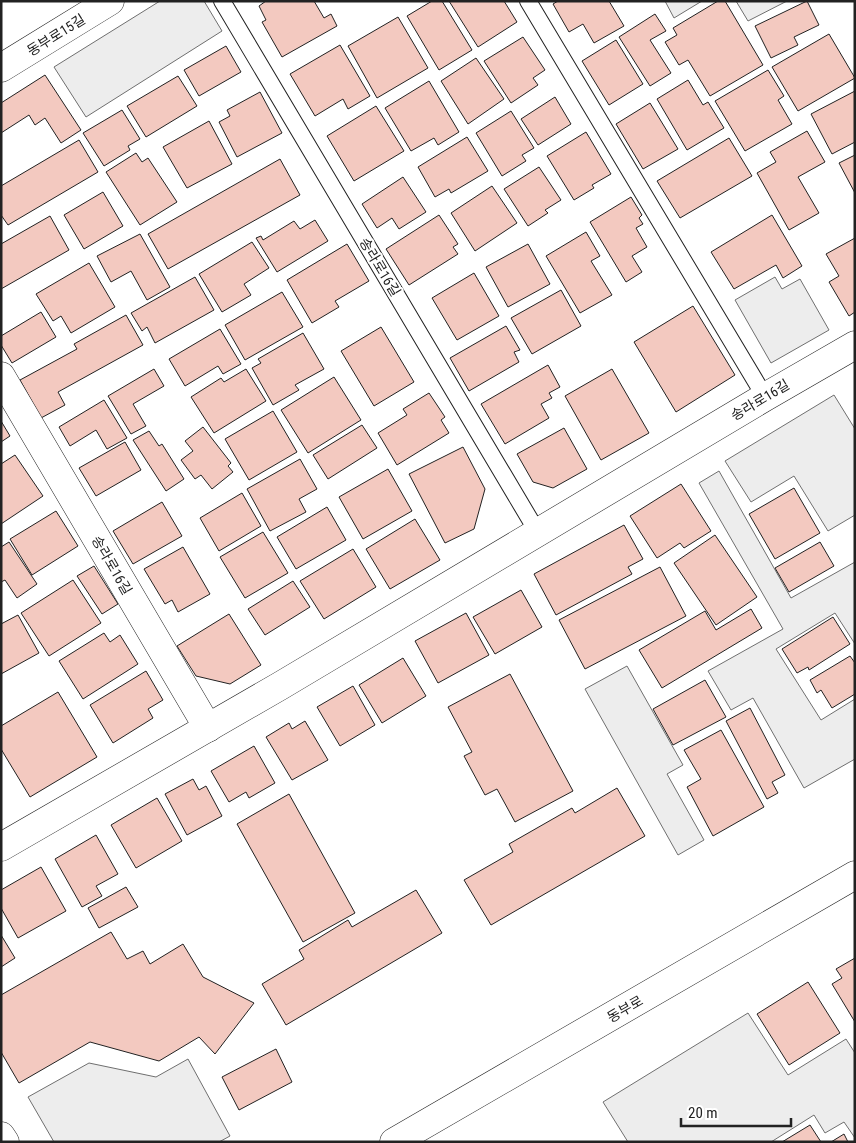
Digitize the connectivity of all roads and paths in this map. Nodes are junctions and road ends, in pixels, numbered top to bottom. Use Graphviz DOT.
graph roads {
  1 [pos="110,1"];
  2 [pos="222,1"];
  3 [pos="528,1"];
  4 [pos="1,68"];
  5 [pos="855,345"];
  6 [pos="1,376"];
  7 [pos="765,397"];
  8 [pos="538,533"];
  9 [pos="208,728"];
  10 [pos="1,847"];
  11 [pos="855,875"];
  12 [pos="1,1136"];
  13 [pos="5,1142"];
  14 [pos="394,1142"];
  1 -- 4 [label="street, 동부로15길"];
  2 -- 8 [label="lane, 송라로16길"];
  3 -- 7 [label="lane"];
  5 -- 7 [label="street, 송라로16길"];
  6 -- 9 [label="street, 송라로16길"];
  7 -- 8 [label="street, 송라로16길"];
  8 -- 9 [label="street, 송라로16길"];
  9 -- 10 [label="street, 송라로16길"];
  11 -- 14 [label="street, 동부로"];
  12 -- 13 [label="street"];
}
